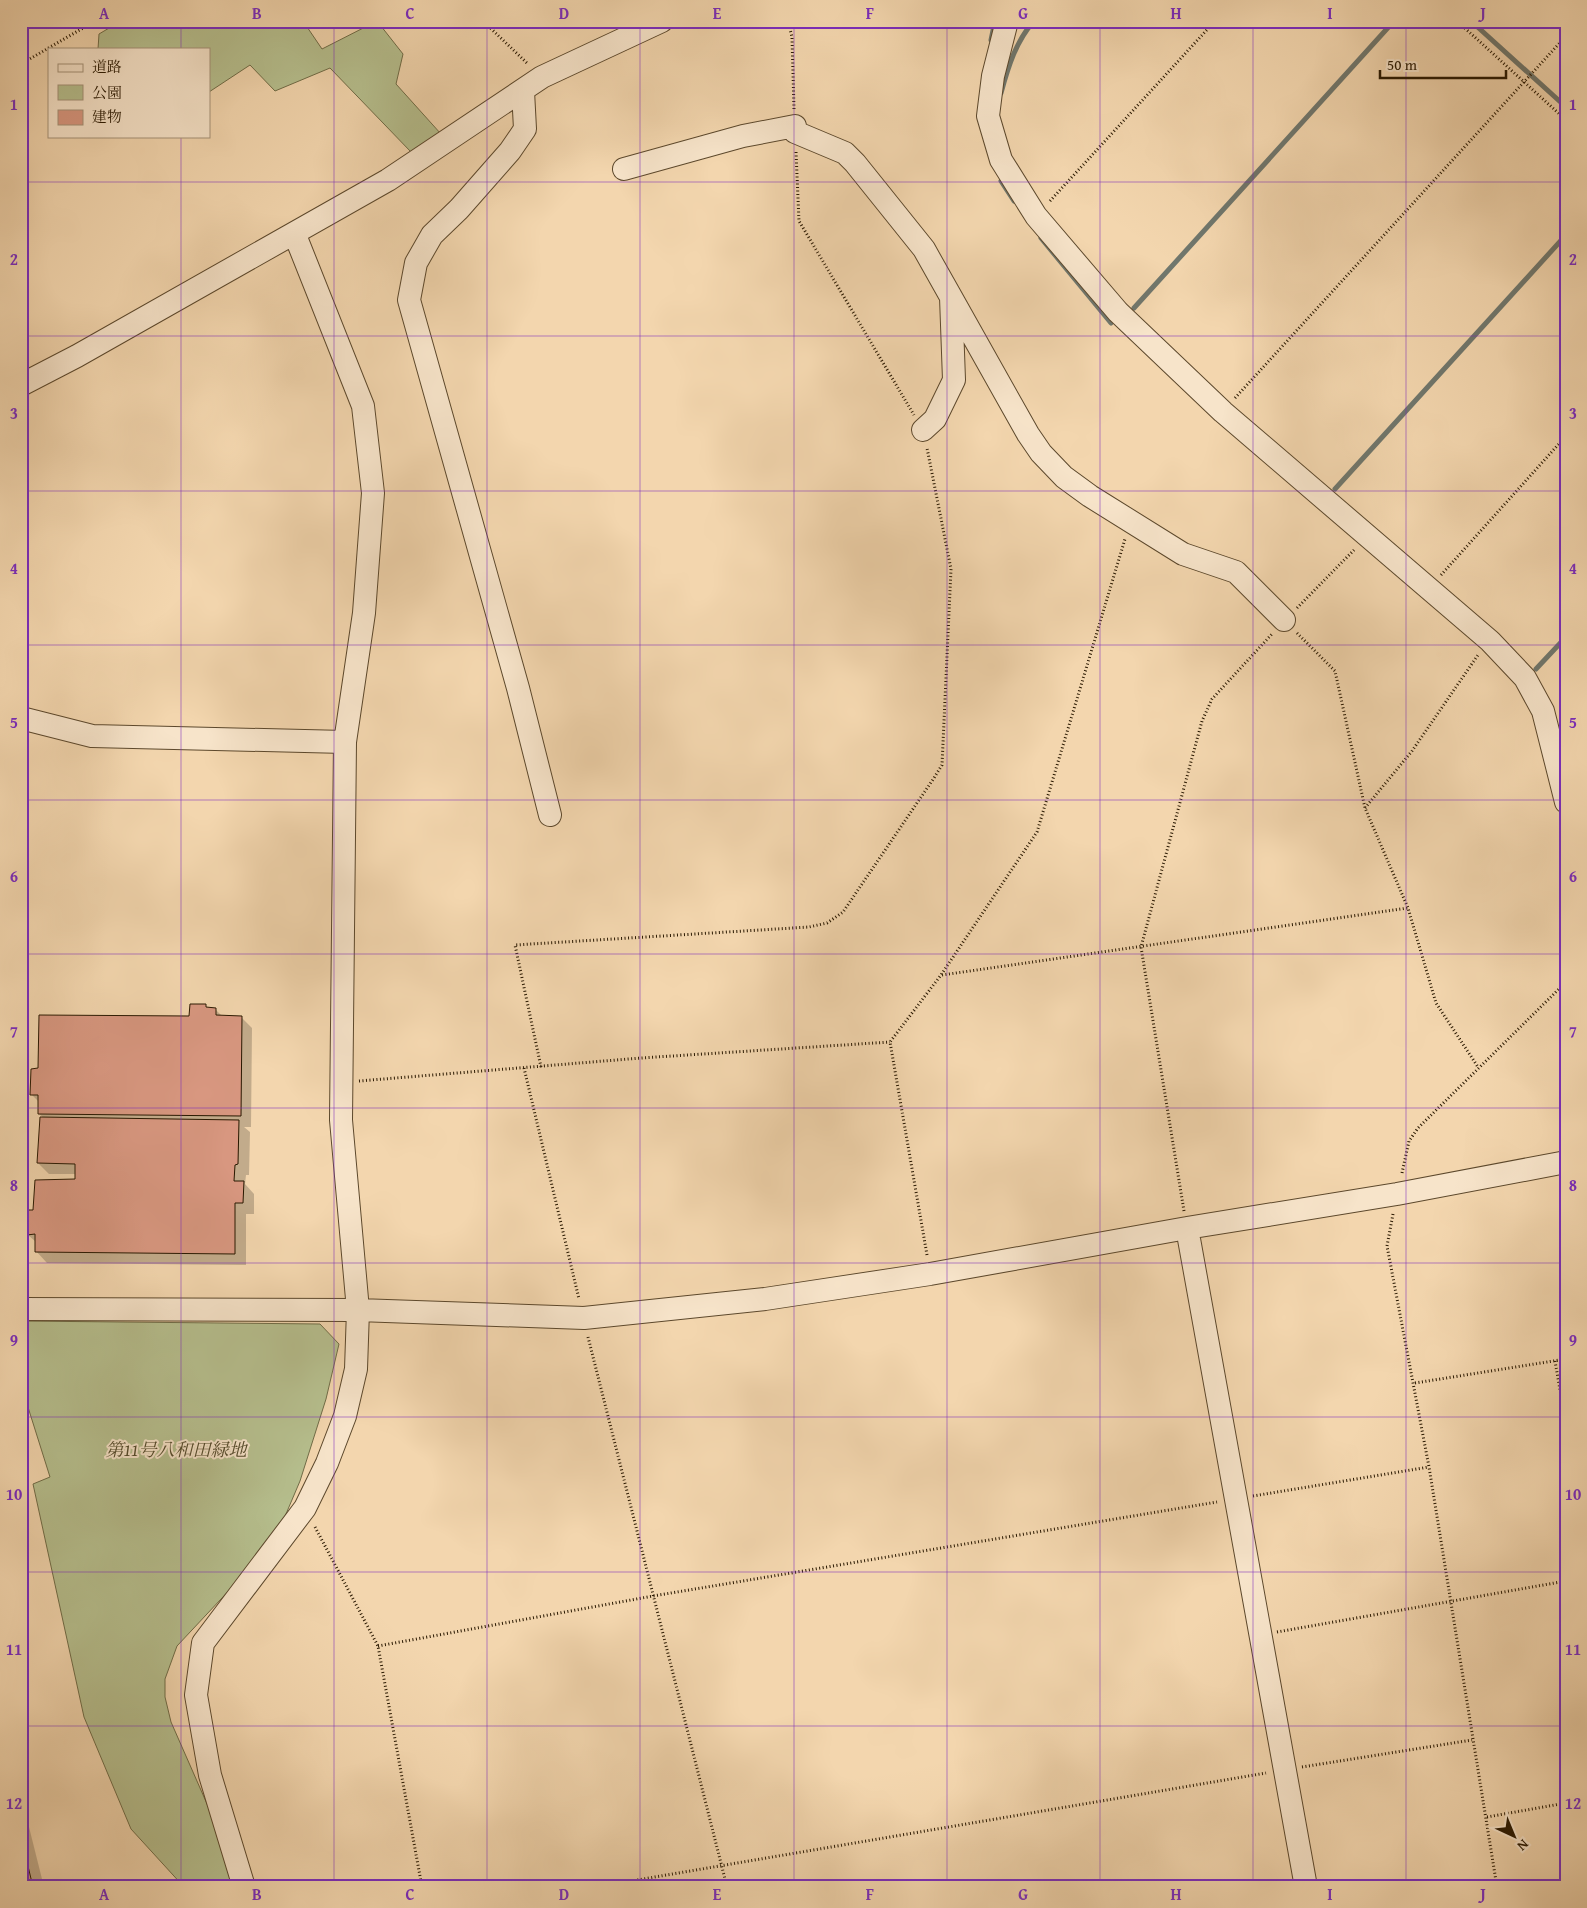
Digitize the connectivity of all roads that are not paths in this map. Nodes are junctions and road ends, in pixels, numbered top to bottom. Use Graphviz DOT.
graph roads {
  1 [pos="662,21"];
  2 [pos="1007,21"];
  3 [pos="523,91"];
  4 [pos="624,170"];
  5 [pos="295,234"];
  6 [pos="951,297"];
  7 [pos="21,385"];
  8 [pos="923,430"];
  9 [pos="1284,620"];
  10 [pos="21,718"];
  11 [pos="345,742"];
  12 [pos="1566,802"];
  13 [pos="550,815"];
  14 [pos="1566,1162"];
  15 [pos="1187,1228"];
  16 [pos="21,1309"];
  17 [pos="358,1310"];
  18 [pos="244,1886"];
  19 [pos="1306,1887"];
  1 -- 3 [label="street"];
  2 -- 12 [label="street"];
  3 -- 5 [label="street"];
  3 -- 13 [label="street"];
  4 -- 6 [label="street"];
  5 -- 7 [label="street"];
  5 -- 11 [label="street"];
  6 -- 8 [label="street"];
  6 -- 9 [label="street"];
  10 -- 11 [label="street"];
  11 -- 17 [label="street"];
  14 -- 15 [label="street"];
  15 -- 17 [label="street"];
  15 -- 19 [label="street"];
  16 -- 17 [label="street"];
  17 -- 18 [label="street"];
}
